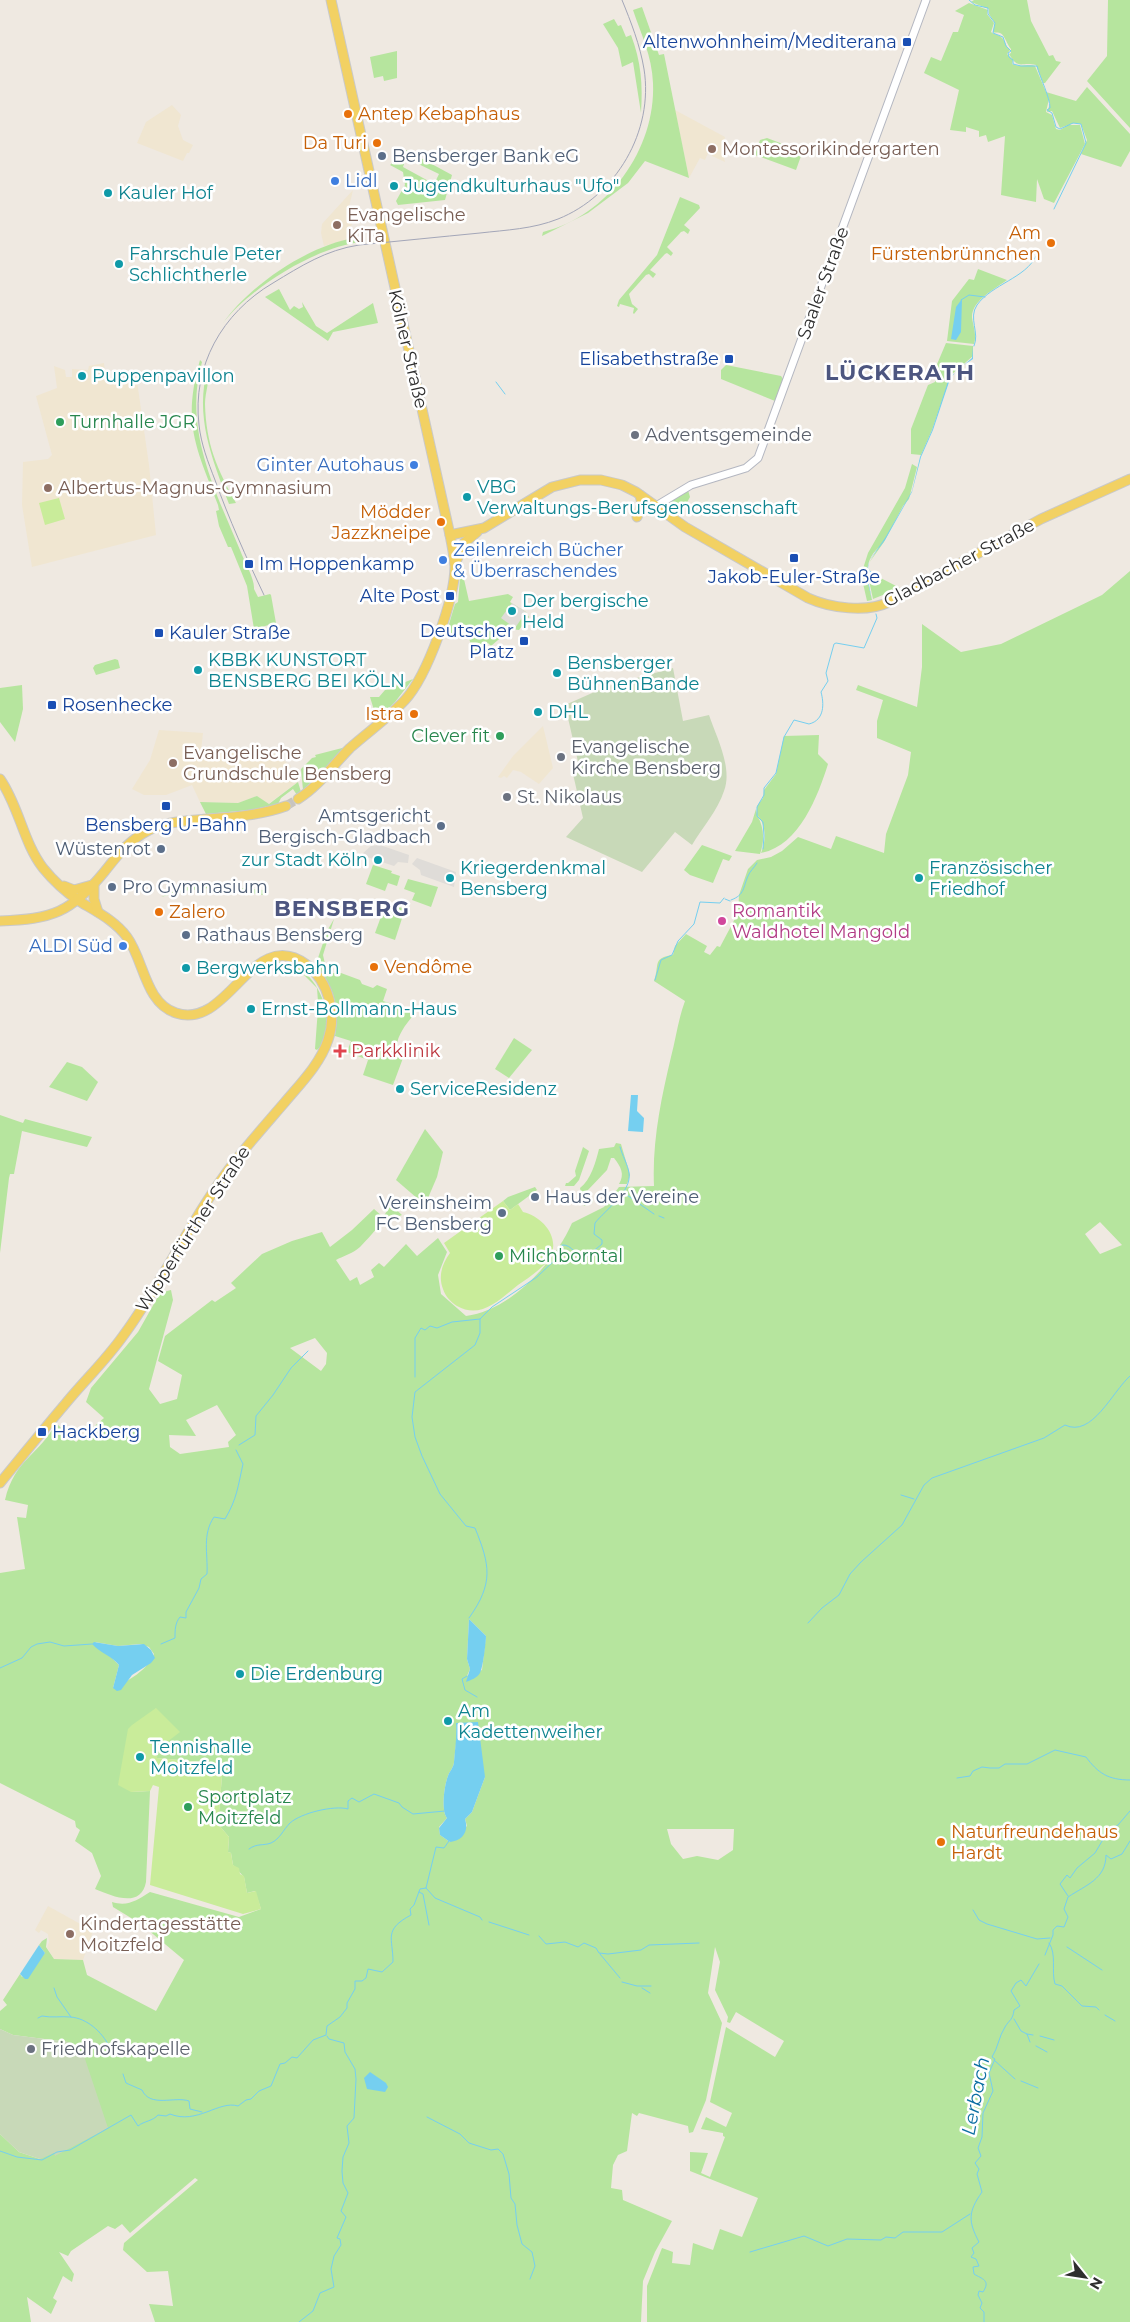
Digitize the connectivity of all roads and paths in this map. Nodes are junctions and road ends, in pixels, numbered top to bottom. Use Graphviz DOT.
graph roads {
  1 [pos="331,0"];
  2 [pos="926,0"];
  3 [pos="1130,479"];
  4 [pos="640,494"];
  5 [pos="656,506"];
  6 [pos="637,517"];
  7 [pos="479,530"];
  8 [pos="450,535"];
  9 [pos="455,564"];
  10 [pos="0,779"];
  11 [pos="298,799"];
  12 [pos="286,806"];
  13 [pos="61,885"];
  14 [pos="94,885"];
  15 [pos="78,900"];
  16 [pos="98,912"];
  17 [pos="57,913"];
  18 [pos="0,921"];
  19 [pos="0,1483"];
  1 -- 8 [label="main road, Kölner Straße"];
  2 -- 5 [label="street, Saaler Straße"];
  3 -- 5 [label="main road, Gladbacher Straße"];
  4 -- 5 [label="main road, Gladbacher Straße"];
  4 -- 6 [label="main road"];
  4 -- 7 [label="main road, Gladbacher Straße"];
  7 -- 8 [label="main road"];
  7 -- 9 [label="main road"];
  8 -- 9 [label="main road, Kölner Straße"];
  9 -- 11 [label="main road, Kölner Straße"];
  10 -- 13 [label="main road"];
  12 -- 14 [label="main road"];
  13 -- 14 [label="main road"];
  13 -- 15 [label="main road"];
  13 -- 17 [label="main road"];
  14 -- 15 [label="main road"];
  14 -- 16 [label="main road"];
  15 -- 16 [label="main road"];
  15 -- 17 [label="main road"];
  16 -- 19 [label="main road, Wipperfürther Straße"];
  17 -- 18 [label="main road"];
}
